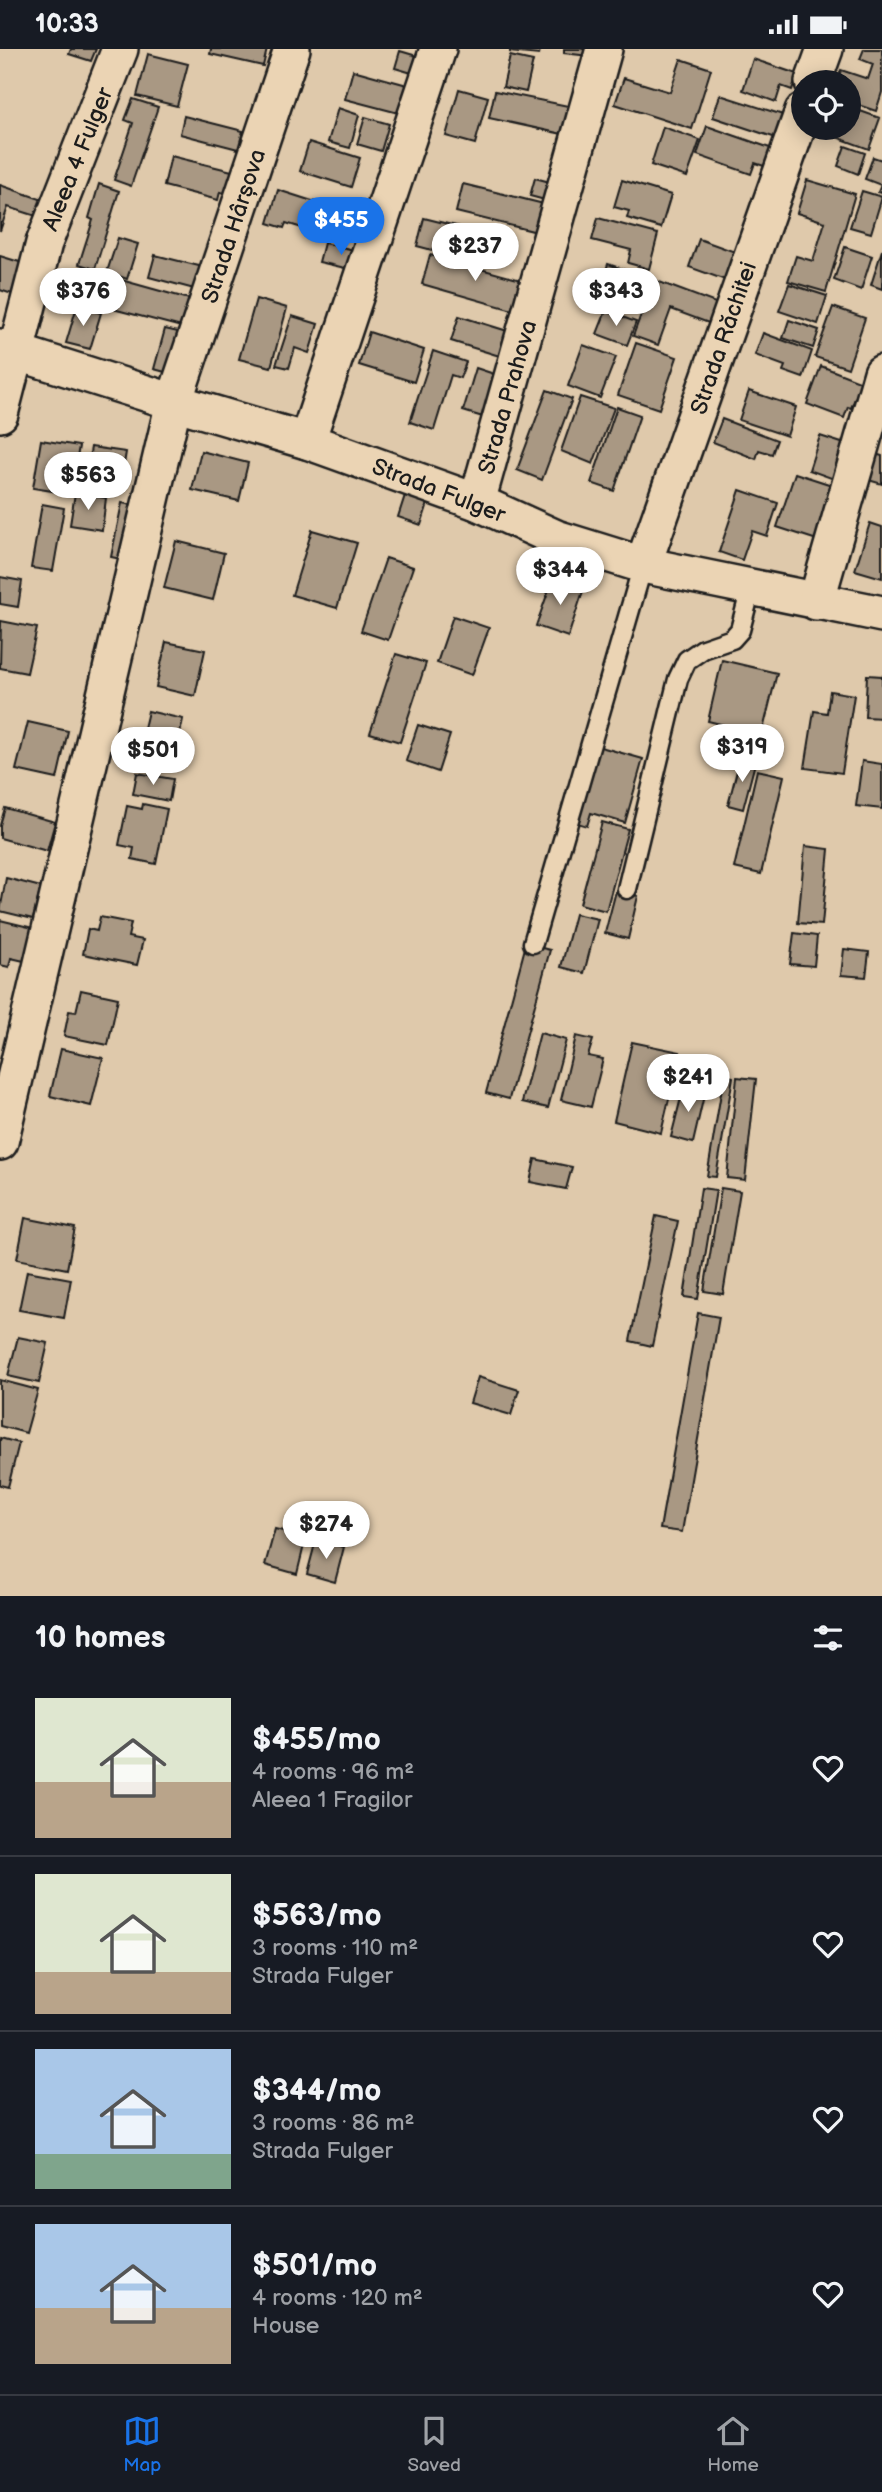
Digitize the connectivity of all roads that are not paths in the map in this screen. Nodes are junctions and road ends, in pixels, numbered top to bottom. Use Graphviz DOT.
graph roads {
  1 [pos="120,49"];
  2 [pos="292,49"];
  3 [pos="438,49"];
  4 [pos="604,49"];
  5 [pos="825,49"];
  6 [pos="817,70"];
  7 [pos="793,140"];
  8 [pos="7,350"];
  9 [pos="882,373"];
  10 [pos="174,402"];
  11 [pos="0,414"];
  12 [pos="307,441"];
  13 [pos="477,502"];
  14 [pos="643,565"];
  15 [pos="751,588"];
  16 [pos="816,602"];
  17 [pos="882,614"];
  18 [pos="627,889"];
  19 [pos="533,943"];
  20 [pos="0,1142"];
  1 -- 8 [label="street, Aleea 4 Fulger"];
  2 -- 10 [label="street, Strada Hârșova"];
  3 -- 12 [label="street"];
  4 -- 13 [label="street, Strada Prahova"];
  5 -- 6 [label="street"];
  7 -- 14 [label="street, Strada Răchitei"];
  8 -- 10 [label="street, Strada Fulger"];
  8 -- 11 [label="street, Aleea 4 Fulger"];
  9 -- 16 [label="street"];
  10 -- 12 [label="street, Strada Fulger"];
  10 -- 20 [label="street, Strada Hârșova"];
  12 -- 13 [label="street, Strada Fulger"];
  13 -- 14 [label="street, Strada Fulger"];
  14 -- 15 [label="street, Strada Fulger"];
  14 -- 19 [label="lane"];
  15 -- 16 [label="street, Strada Fulger"];
  15 -- 18 [label="lane"];
  16 -- 17 [label="street, Strada Fulger"];
}
